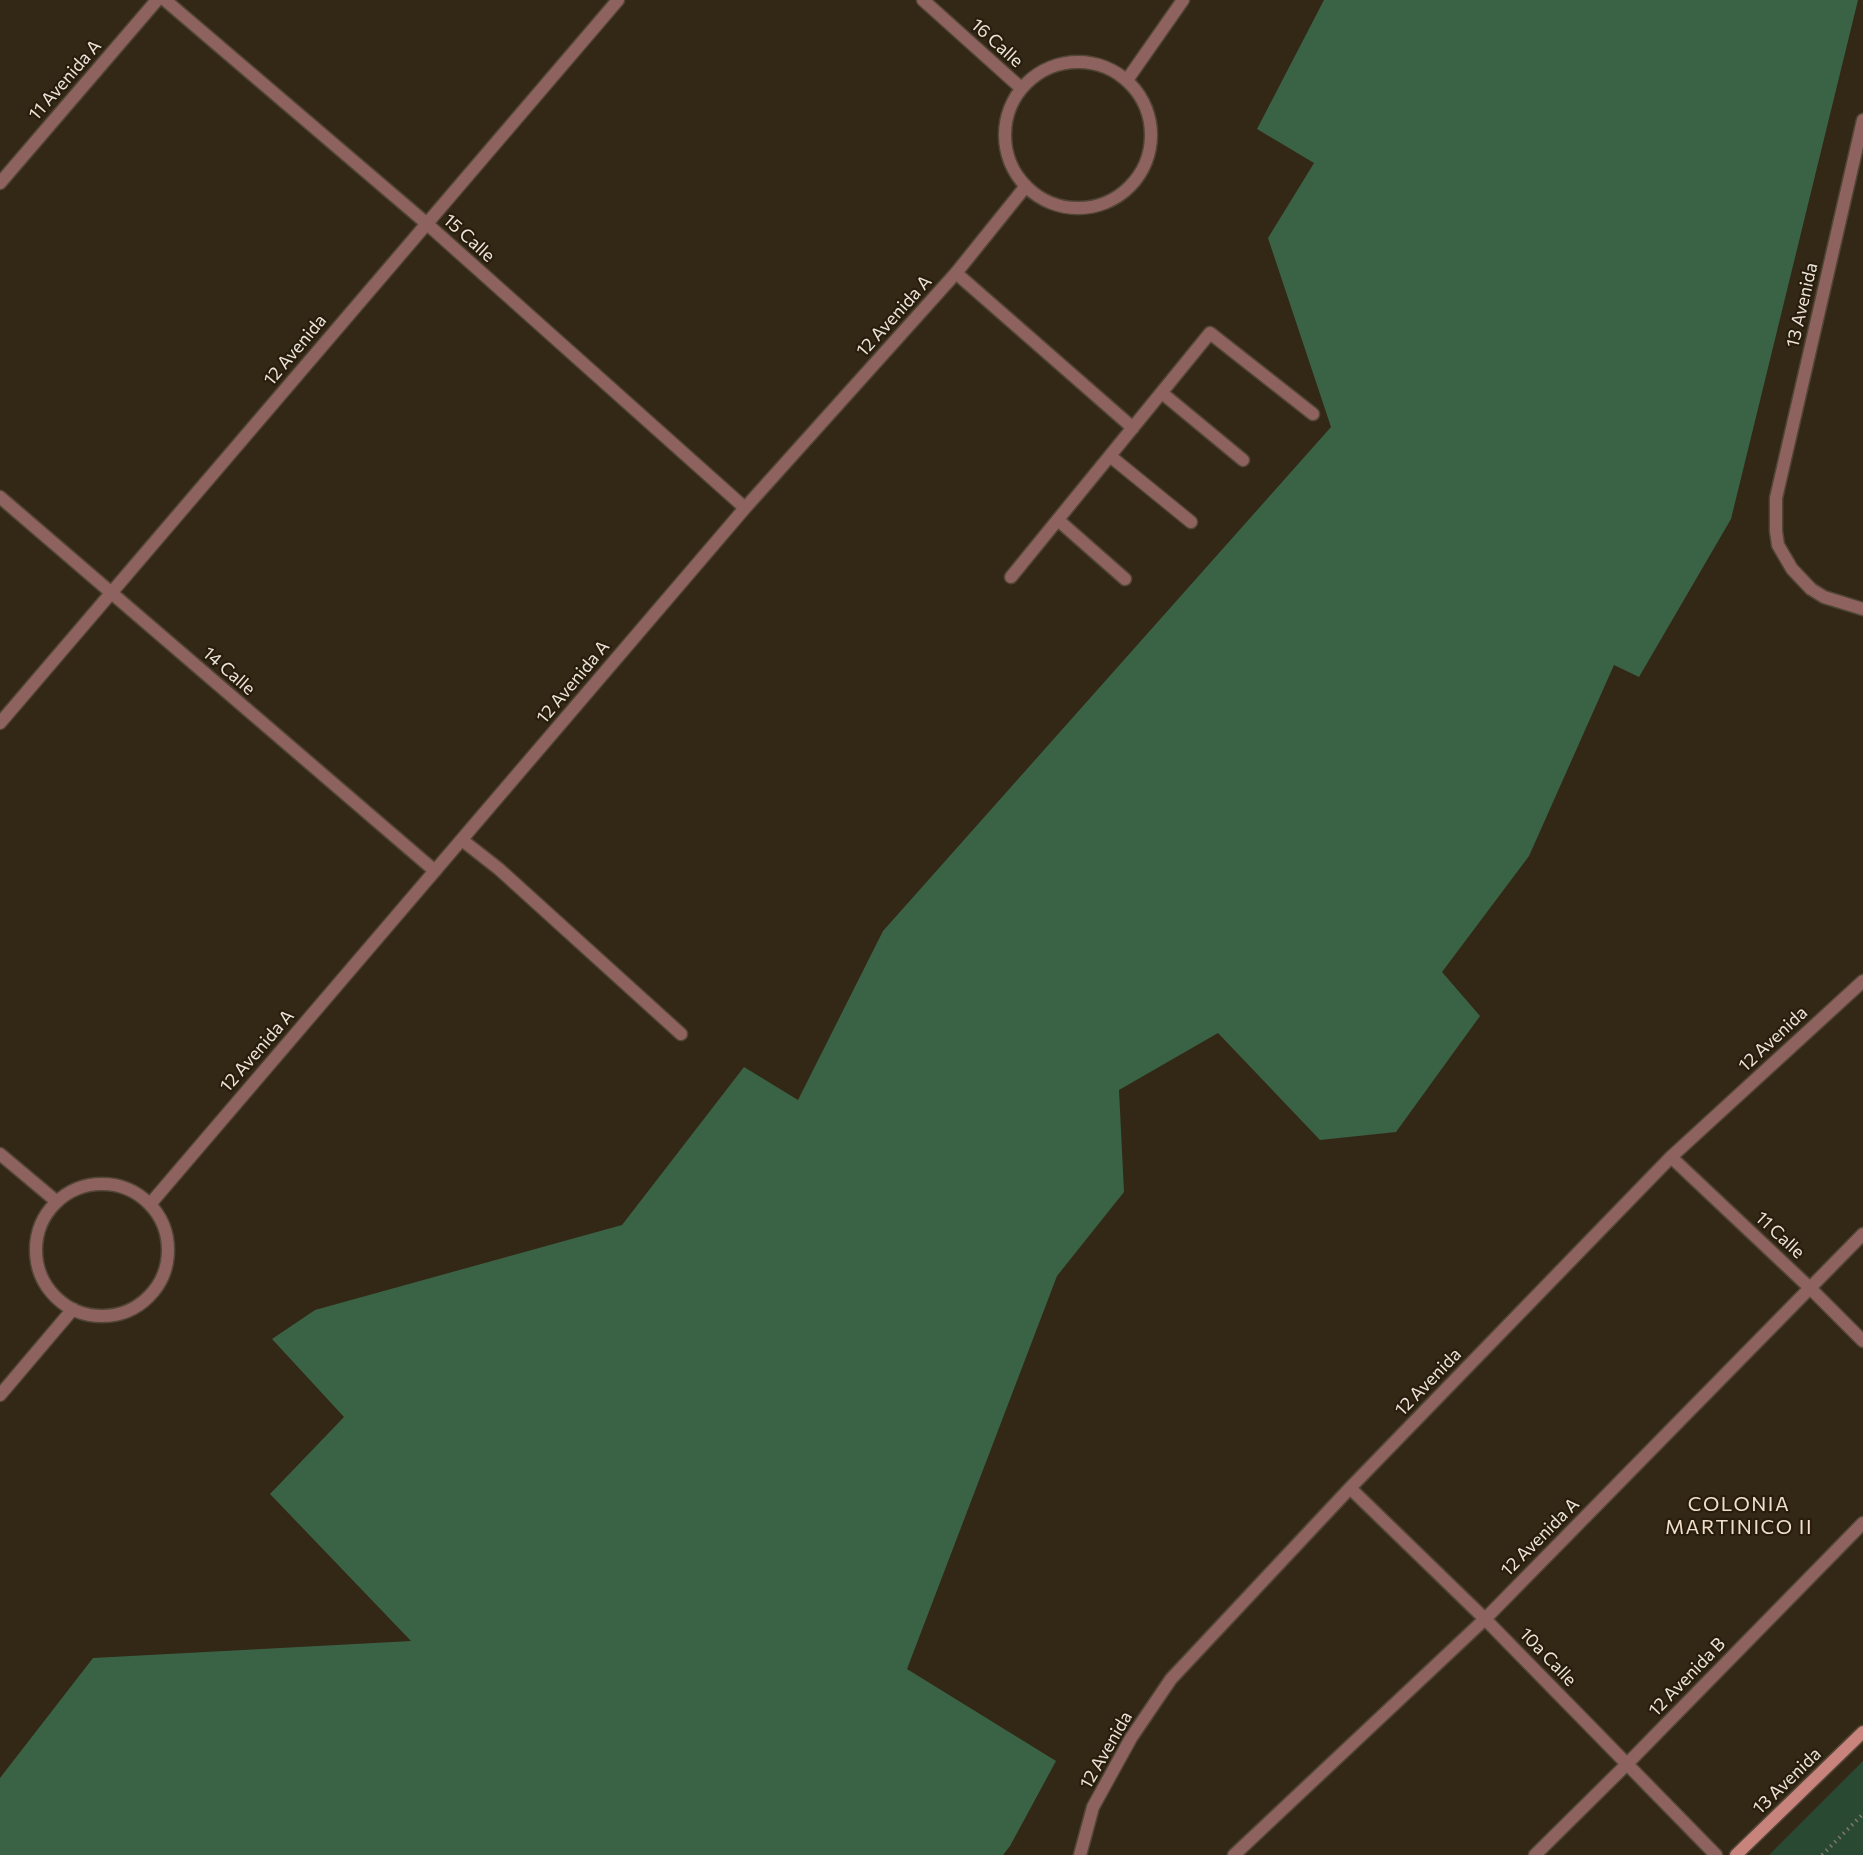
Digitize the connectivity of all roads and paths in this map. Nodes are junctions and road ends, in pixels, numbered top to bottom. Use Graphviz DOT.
graph roads {
  1 [pos="157,0"];
  2 [pos="165,0"];
  3 [pos="618,0"];
  4 [pos="923,0"];
  5 [pos="1183,0"];
  6 [pos="1127,80"];
  7 [pos="1021,88"];
  8 [pos="1863,120"];
  9 [pos="0,183"];
  10 [pos="1026,186"];
  11 [pos="426,224"];
  12 [pos="956,273"];
  13 [pos="1162,393"];
  14 [pos="1313,414"];
  15 [pos="1133,428"];
  16 [pos="1110,456"];
  17 [pos="1243,460"];
  18 [pos="0,497"];
  19 [pos="745,508"];
  20 [pos="1058,520"];
  21 [pos="1191,522"];
  22 [pos="1011,577"];
  23 [pos="1125,579"];
  24 [pos="112,594"];
  25 [pos="1863,609"];
  26 [pos="0,723"];
  27 [pos="462,840"];
  28 [pos="435,871"];
  29 [pos="1863,981"];
  30 [pos="681,1034"];
  31 [pos="0,1154"];
  32 [pos="1671,1157"];
  33 [pos="56,1201"];
  34 [pos="151,1203"];
  35 [pos="1863,1234"];
  36 [pos="1810,1288"];
  37 [pos="73,1309"];
  38 [pos="1863,1341"];
  39 [pos="0,1395"];
  40 [pos="1350,1488"];
  41 [pos="1863,1523"];
  42 [pos="1485,1619"];
  43 [pos="1863,1732"];
  44 [pos="1627,1764"];
  45 [pos="1863,1814"];
  46 [pos="1080,1855"];
  47 [pos="1234,1855"];
  48 [pos="1535,1855"];
  49 [pos="1716,1855"];
  50 [pos="1736,1855"];
  51 [pos="1822,1855"];
  1 -- 9 [label="street, 11 Avenida A"];
  2 -- 11 [label="street, 15 Calle"];
  3 -- 11 [label="street, 12 Avenida"];
  4 -- 7 [label="street, 16 Calle"];
  5 -- 6 [label="street"];
  6 -- 7 [label="street"];
  6 -- 10 [label="street"];
  7 -- 10 [label="street"];
  8 -- 25 [label="street, 13 Avenida"];
  10 -- 12 [label="street, 12 Avenida A"];
  11 -- 19 [label="street, 15 Calle"];
  11 -- 24 [label="street, 12 Avenida"];
  12 -- 15 [label="street"];
  12 -- 19 [label="street, 12 Avenida A"];
  13 -- 14 [label="street"];
  13 -- 15 [label="street"];
  13 -- 17 [label="street"];
  15 -- 16 [label="street"];
  16 -- 20 [label="street"];
  16 -- 21 [label="street"];
  18 -- 24 [label="street, 14 Calle"];
  19 -- 27 [label="street, 12 Avenida A"];
  20 -- 22 [label="street"];
  20 -- 23 [label="street"];
  24 -- 26 [label="street, 12 Avenida"];
  24 -- 28 [label="street, 14 Calle"];
  27 -- 28 [label="street, 12 Avenida A"];
  27 -- 30 [label="street"];
  28 -- 34 [label="street, 12 Avenida A"];
  29 -- 32 [label="street, 12 Avenida"];
  31 -- 33 [label="street"];
  32 -- 36 [label="street, 11 Calle"];
  32 -- 40 [label="street, 12 Avenida"];
  33 -- 34 [label="street"];
  33 -- 37 [label="street"];
  34 -- 37 [label="street"];
  35 -- 36 [label="street, 12 Avenida A"];
  36 -- 38 [label="street, 11 Calle"];
  36 -- 42 [label="street, 12 Avenida A"];
  37 -- 39 [label="street"];
  40 -- 42 [label="street, 10a Calle"];
  40 -- 46 [label="street, 12 Avenida"];
  41 -- 44 [label="street, 12 Avenida B"];
  42 -- 44 [label="street, 10a Calle"];
  42 -- 47 [label="street, 12 Avenida A"];
  43 -- 50 [label="street, 13 Avenida"];
  44 -- 48 [label="street, 12 Avenida B"];
  44 -- 49 [label="street, 10a Calle"];
  45 -- 51 [label="path"];
}
